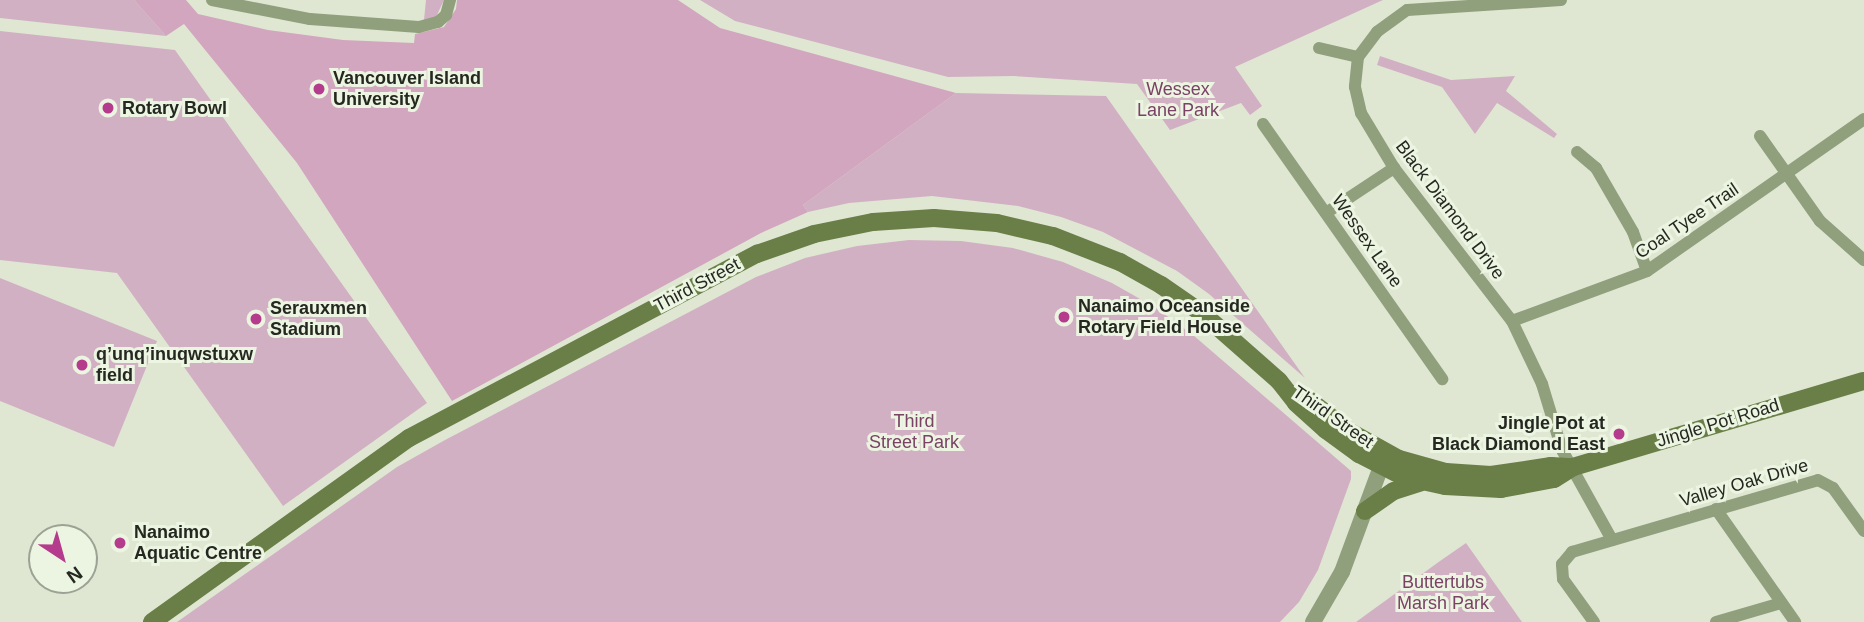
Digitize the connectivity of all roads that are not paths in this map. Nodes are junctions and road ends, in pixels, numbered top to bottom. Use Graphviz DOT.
graph roads {
  1 [pos="212,0"];
  2 [pos="450,0"];
  3 [pos="1561,0"];
  4 [pos="1319,48"];
  5 [pos="1358,57"];
  6 [pos="1864,119"];
  7 [pos="1263,124"];
  8 [pos="1760,136"];
  9 [pos="1577,152"];
  10 [pos="1394,168"];
  11 [pos="1788,174"];
  12 [pos="1326,213"];
  13 [pos="1864,260"];
  14 [pos="1647,271"];
  15 [pos="1512,321"];
  16 [pos="1442,379"];
  17 [pos="1864,381"];
  18 [pos="1384,460"];
  19 [pos="1573,467"];
  20 [pos="1424,482"];
  21 [pos="1716,509"];
  22 [pos="1365,511"];
  23 [pos="1864,531"];
  24 [pos="1612,540"];
  25 [pos="1781,603"];
  26 [pos="152,622"];
  27 [pos="1313,622"];
  28 [pos="1594,622"];
  29 [pos="1716,622"];
  30 [pos="1795,622"];
  1 -- 2 [label="street"];
  3 -- 5 [label="street"];
  4 -- 5 [label="street"];
  5 -- 10 [label="street, Black Diamond Drive"];
  6 -- 11 [label="street, Coal Tyee Trail"];
  7 -- 12 [label="street, Wessex Lane"];
  8 -- 11 [label="street"];
  9 -- 14 [label="street"];
  10 -- 12 [label="street"];
  10 -- 15 [label="street, Black Diamond Drive"];
  11 -- 13 [label="street"];
  11 -- 14 [label="street, Coal Tyee Trail"];
  12 -- 16 [label="street, Wessex Lane"];
  14 -- 15 [label="street, Coal Tyee Trail"];
  15 -- 19 [label="street, Black Diamond Drive"];
  17 -- 19 [label="main road, Jingle Pot Road"];
  18 -- 19 [label="main road, Jingle Pot Road"];
  18 -- 20 [label="main road, Jingle Pot Road"];
  18 -- 22 [label="street"];
  18 -- 26 [label="main road, Third Street"];
  19 -- 20 [label="main road, Jingle Pot Road"];
  19 -- 24 [label="street"];
  20 -- 22 [label="main road"];
  21 -- 23 [label="street, Valley Oak Drive"];
  21 -- 24 [label="street, Valley Oak Drive"];
  21 -- 25 [label="street"];
  22 -- 27 [label="street"];
  24 -- 28 [label="street, Valley Oak Drive"];
  25 -- 29 [label="street"];
  25 -- 30 [label="street"];
}
